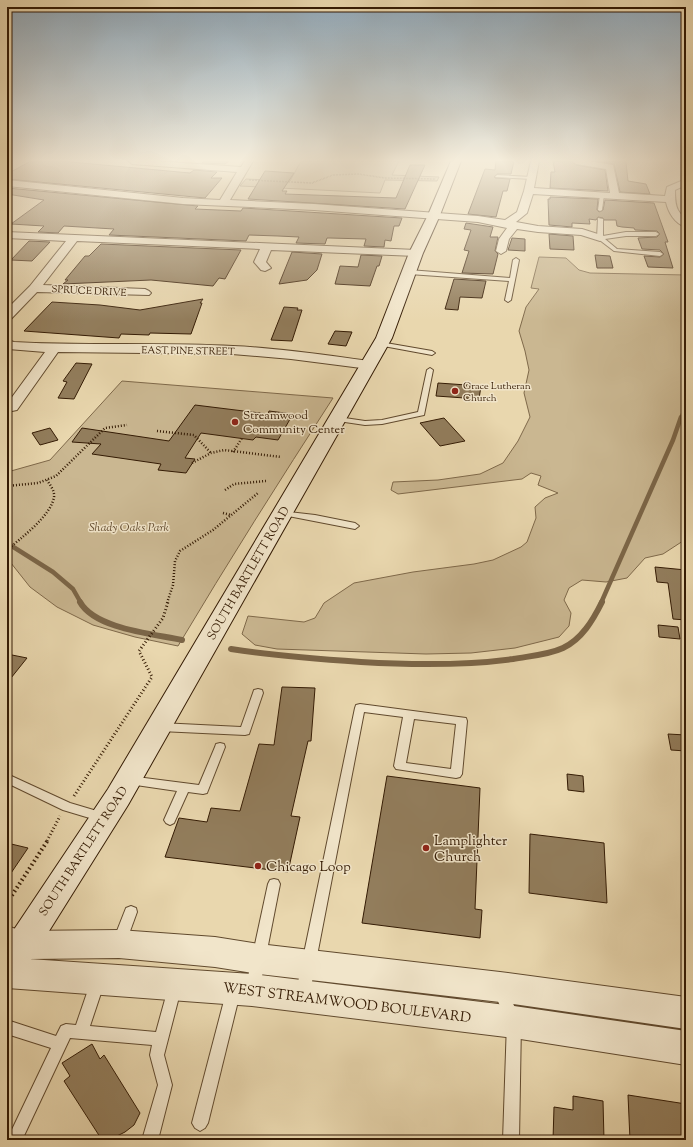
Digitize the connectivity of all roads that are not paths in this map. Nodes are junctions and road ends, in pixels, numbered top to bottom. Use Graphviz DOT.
graph roads {
  1 [pos="427,215"];
  2 [pos="434,215"];
  3 [pos="520,215"];
  4 [pos="675,215"];
  5 [pos="600,219"];
  6 [pos="508,223"];
  7 [pos="686,224"];
  8 [pos="7,234"];
  9 [pos="656,234"];
  10 [pos="75,237"];
  11 [pos="600,238"];
  12 [pos="267,246"];
  13 [pos="501,251"];
  14 [pos="660,254"];
  15 [pos="516,260"];
  16 [pos="412,262"];
  17 [pos="266,268"];
  18 [pos="512,280"];
  19 [pos="34,288"];
  20 [pos="145,293"];
  21 [pos="508,300"];
  22 [pos="7,316"];
  23 [pos="7,344"];
  24 [pos="380,344"];
  25 [pos="54,349"];
  26 [pos="432,353"];
  27 [pos="369,365"];
  28 [pos="430,370"];
  29 [pos="12,407"];
  30 [pos="338,419"];
  31 [pos="283,513"];
  32 [pos="355,526"];
  33 [pos="258,692"];
  34 [pos="409,714"];
  35 [pos="158,727"];
  36 [pos="220,747"];
  37 [pos="7,778"];
  38 [pos="128,780"];
  39 [pos="184,788"];
  40 [pos="105,818"];
  41 [pos="170,820"];
  42 [pos="274,884"];
  43 [pos="131,912"];
  44 [pos="119,944"];
  45 [pos="12,951"];
  46 [pos="7,972"];
  47 [pos="98,979"];
  48 [pos="248,979"];
  49 [pos="305,980"];
  50 [pos="175,984"];
  51 [pos="500,987"];
  52 [pos="686,1013"];
  53 [pos="514,1022"];
  54 [pos="7,1027"];
  55 [pos="81,1032"];
  56 [pos="161,1039"];
  57 [pos="60,1044"];
  58 [pos="686,1048"];
  59 [pos="200,1124"];
  60 [pos="7,1138"];
  61 [pos="13,1140"];
  62 [pos="150,1140"];
  63 [pos="511,1140"];
  1 -- 2 [label="street"];
  2 -- 6 [label="street"];
  2 -- 16 [label="main road, SOUTH BARTLETT ROAD"];
  3 -- 6 [label="street"];
  4 -- 7 [label="street"];
  5 -- 11 [label="lane"];
  6 -- 11 [label="street"];
  6 -- 13 [label="street"];
  8 -- 10 [label="street"];
  9 -- 11 [label="lane"];
  10 -- 12 [label="street"];
  10 -- 19 [label="street"];
  11 -- 14 [label="lane"];
  12 -- 16 [label="street"];
  12 -- 17 [label="street"];
  15 -- 18 [label="lane"];
  16 -- 18 [label="lane"];
  16 -- 24 [label="main road, SOUTH BARTLETT ROAD"];
  18 -- 21 [label="lane"];
  19 -- 20 [label="street, SPRUCE DRIVE"];
  19 -- 22 [label="street"];
  23 -- 25 [label="street, EAST PINE STREET"];
  24 -- 26 [label="lane"];
  24 -- 27 [label="main road, SOUTH BARTLETT ROAD"];
  25 -- 27 [label="street, EAST PINE STREET"];
  25 -- 29 [label="street"];
  27 -- 30 [label="main road, SOUTH BARTLETT ROAD"];
  28 -- 30 [label="lane"];
  30 -- 31 [label="main road, SOUTH BARTLETT ROAD"];
  31 -- 32 [label="lane"];
  31 -- 35 [label="main road, SOUTH BARTLETT ROAD"];
  33 -- 35 [label="lane"];
  34 -- 34 [label="lane"];
  34 -- 49 [label="lane"];
  35 -- 38 [label="main road, SOUTH BARTLETT ROAD"];
  36 -- 39 [label="lane"];
  37 -- 40 [label="lane"];
  38 -- 39 [label="lane"];
  38 -- 40 [label="main road, SOUTH BARTLETT ROAD"];
  39 -- 41 [label="lane"];
  40 -- 45 [label="main road, SOUTH BARTLETT ROAD"];
  42 -- 48 [label="lane"];
  43 -- 44 [label="lane"];
  44 -- 45 [label="main road, WEST STREAMWOOD BOULEVARD"];
  44 -- 48 [label="main road, WEST STREAMWOOD BOULEVARD"];
  46 -- 47 [label="main road, WEST STREAMWOOD BOULEVARD"];
  47 -- 50 [label="main road, WEST STREAMWOOD BOULEVARD"];
  47 -- 55 [label="lane"];
  48 -- 49 [label="main road, WEST STREAMWOOD BOULEVARD"];
  48 -- 50 [label="main road, WEST STREAMWOOD BOULEVARD"];
  48 -- 59 [label="lane"];
  49 -- 51 [label="main road, WEST STREAMWOOD BOULEVARD"];
  49 -- 53 [label="main road, WEST STREAMWOOD BOULEVARD"];
  50 -- 56 [label="lane"];
  51 -- 52 [label="main road, WEST STREAMWOOD BOULEVARD"];
  51 -- 53 [label="lane"];
  53 -- 58 [label="main road, WEST STREAMWOOD BOULEVARD"];
  53 -- 63 [label="lane"];
  54 -- 57 [label="lane"];
  55 -- 56 [label="lane"];
  55 -- 57 [label="lane"];
  56 -- 62 [label="lane"];
  57 -- 61 [label="lane"];
  60 -- 61 [label="lane"];
}
